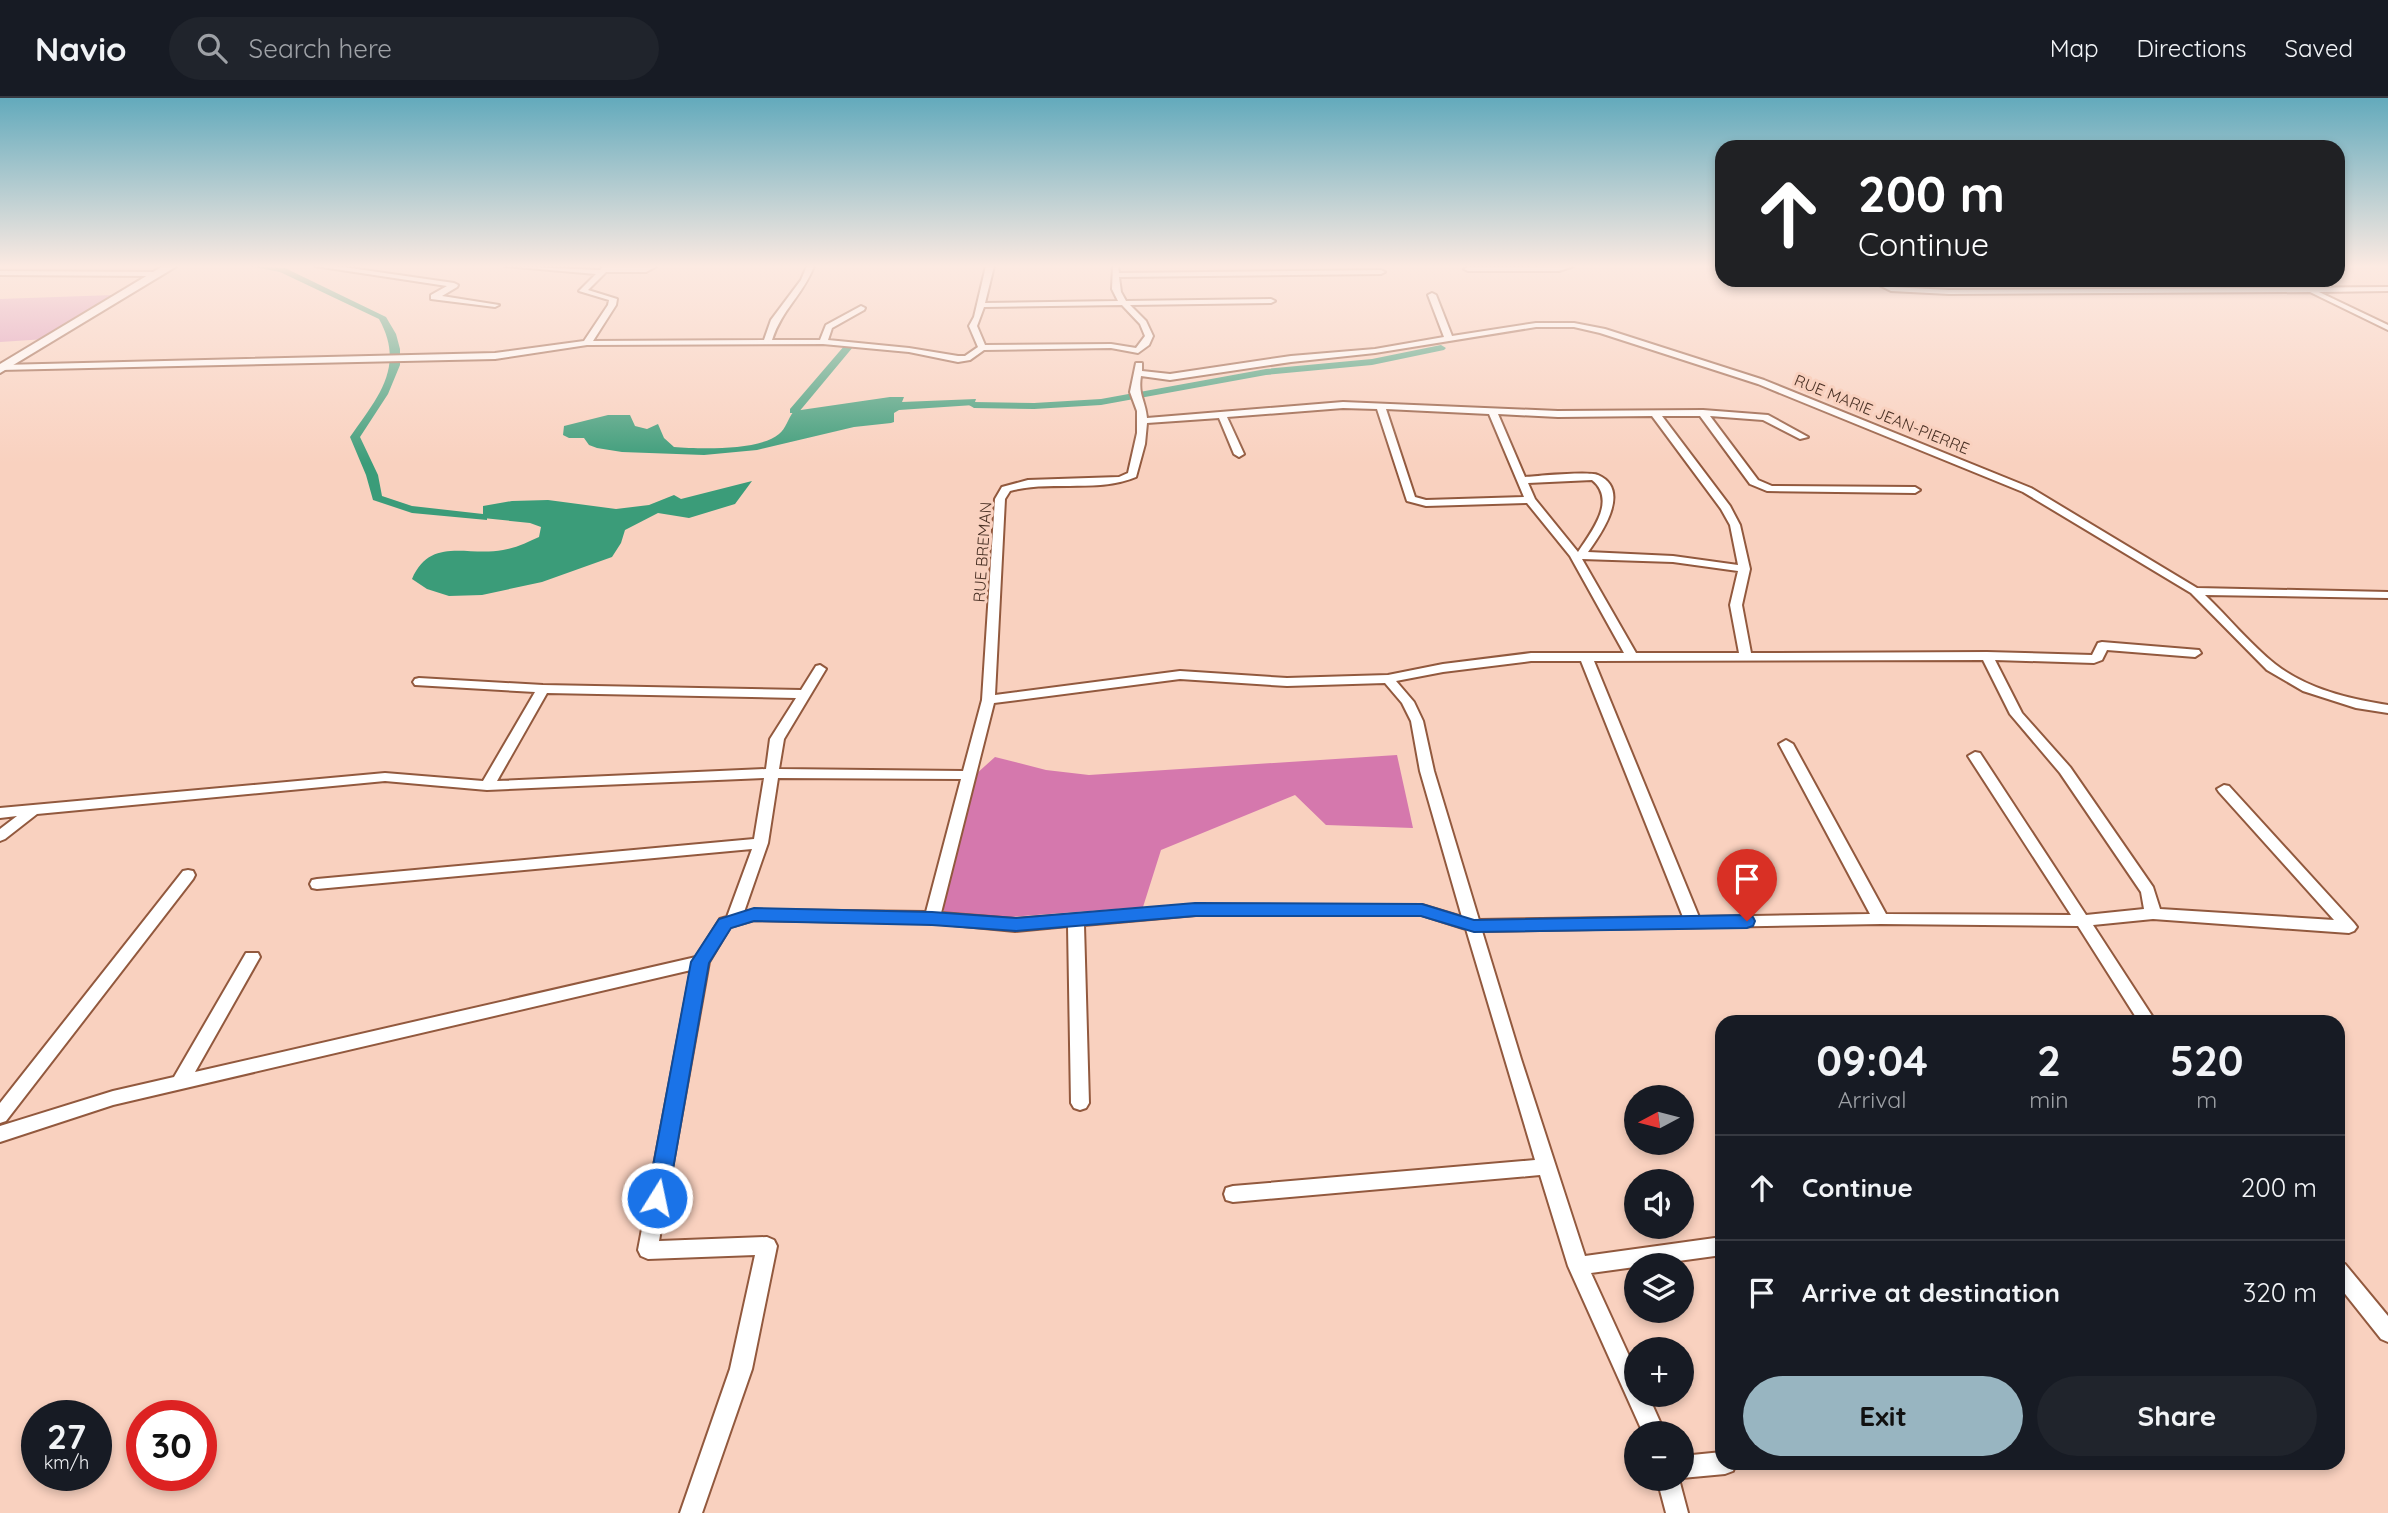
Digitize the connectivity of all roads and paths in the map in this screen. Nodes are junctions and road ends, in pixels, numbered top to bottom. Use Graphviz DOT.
graph roads {
  1 [pos="61,332"];
  2 [pos="594,332"];
  3 [pos="771,332"];
  4 [pos="827,332"];
  5 [pos="975,332"];
  6 [pos="1149,332"];
  7 [pos="1445,332"];
  8 [pos="1486,332"];
  9 [pos="1603,332"];
  10 [pos="1448,339"];
  11 [pos="768,341"];
  12 [pos="823,342"];
  13 [pos="587,343"];
  14 [pos="982,348"];
  15 [pos="1138,351"];
  16 [pos="1,369"];
  17 [pos="1139,373"];
  18 [pos="1380,406"];
  19 [pos="1492,411"];
  20 [pos="1654,412"];
  21 [pos="1703,413"];
  22 [pos="1222,415"];
  23 [pos="1143,421"];
  24 [pos="1803,437"];
  25 [pos="1239,454"];
  26 [pos="1520,480"];
  27 [pos="1915,490"];
  28 [pos="1530,500"];
  29 [pos="1578,555"];
  30 [pos="1744,569"];
  31 [pos="2195,591"];
  32 [pos="2388,595"];
  33 [pos="2195,653"];
  34 [pos="1987,656"];
  35 [pos="1586,657"];
  36 [pos="1632,657"];
  37 [pos="1746,657"];
  38 [pos="820,669"];
  39 [pos="1388,679"];
  40 [pos="419,682"];
  41 [pos="543,689"];
  42 [pos="804,694"];
  43 [pos="988,700"];
  44 [pos="2388,709"];
  45 [pos="1786,744"];
  46 [pos="1975,756"];
  47 [pos="771,774"];
  48 [pos="969,775"];
  49 [pos="486,786"];
  50 [pos="2224,789"];
  51 [pos="32,811"];
  52 [pos="0,813"];
  53 [pos="0,836"];
  54 [pos="761,844"];
  55 [pos="188,875"];
  56 [pos="317,884"];
  57 [pos="2153,914"];
  58 [pos="932,918"];
  59 [pos="1881,919"];
  60 [pos="1076,920"];
  61 [pos="733,921"];
  62 [pos="2081,921"];
  63 [pos="1693,922"];
  64 [pos="1474,926"];
  65 [pos="252,957"];
  66 [pos="701,962"];
  67 [pos="2143,1015"];
  68 [pos="180,1082"];
  69 [pos="1080,1103"];
  70 [pos="0,1116"];
  71 [pos="0,1134"];
  72 [pos="1546,1167"];
  73 [pos="1233,1194"];
  74 [pos="1715,1247"];
  75 [pos="1578,1266"];
  76 [pos="2345,1279"];
  77 [pos="2388,1332"];
  78 [pos="1624,1368"];
  79 [pos="1715,1464"];
  80 [pos="1694,1466"];
  81 [pos="1671,1491"];
  82 [pos="691,1513"];
  83 [pos="1677,1513"];
  1 -- 16 [label="main road"];
  2 -- 13 [label="street"];
  3 -- 11 [label="street"];
  4 -- 12 [label="street"];
  5 -- 14 [label="street"];
  6 -- 15 [label="street, RUE BREMAN"];
  7 -- 10 [label="street"];
  8 -- 10 [label="street, RUE MARIE JEAN-PIERRE"];
  9 -- 31 [label="street, RUE MARIE JEAN-PIERRE"];
  10 -- 17 [label="street, RUE MARIE JEAN-PIERRE"];
  11 -- 12 [label="street"];
  11 -- 13 [label="street"];
  12 -- 14 [label="street"];
  13 -- 16 [label="street"];
  14 -- 15 [label="street"];
  15 -- 17 [label="street, RUE BREMAN"];
  17 -- 23 [label="street, RUE BREMAN"];
  18 -- 19 [label="street"];
  18 -- 22 [label="street"];
  18 -- 28 [label="street"];
  19 -- 20 [label="street"];
  19 -- 26 [label="street"];
  20 -- 21 [label="street"];
  20 -- 30 [label="street"];
  21 -- 24 [label="street"];
  21 -- 27 [label="street"];
  22 -- 23 [label="street"];
  22 -- 25 [label="street"];
  23 -- 43 [label="street, RUE BREMAN"];
  26 -- 28 [label="street"];
  26 -- 29 [label="street"];
  28 -- 29 [label="street"];
  29 -- 30 [label="street"];
  29 -- 36 [label="street"];
  30 -- 37 [label="street"];
  31 -- 32 [label="street"];
  31 -- 44 [label="street, RUE MARIE JEAN-PIERRE"];
  33 -- 34 [label="street"];
  34 -- 37 [label="street"];
  34 -- 57 [label="street"];
  35 -- 36 [label="street"];
  35 -- 39 [label="street"];
  35 -- 63 [label="street"];
  36 -- 37 [label="street"];
  38 -- 42 [label="street"];
  39 -- 43 [label="street"];
  39 -- 64 [label="street"];
  40 -- 41 [label="street"];
  41 -- 42 [label="street"];
  41 -- 49 [label="street"];
  42 -- 47 [label="street"];
  43 -- 48 [label="street, RUE BREMAN"];
  45 -- 59 [label="street"];
  46 -- 62 [label="street"];
  47 -- 48 [label="street"];
  47 -- 49 [label="street"];
  47 -- 54 [label="street"];
  48 -- 58 [label="street, RUE BREMAN"];
  49 -- 51 [label="street"];
  50 -- 57 [label="street"];
  51 -- 52 [label="street"];
  51 -- 53 [label="street"];
  54 -- 56 [label="street"];
  54 -- 61 [label="street"];
  55 -- 70 [label="street"];
  57 -- 62 [label="street"];
  58 -- 60 [label="street"];
  58 -- 61 [label="street"];
  59 -- 62 [label="street"];
  59 -- 63 [label="street"];
  60 -- 64 [label="street"];
  60 -- 69 [label="street"];
  61 -- 66 [label="street"];
  62 -- 67 [label="street"];
  63 -- 64 [label="street"];
  64 -- 72 [label="street"];
  65 -- 68 [label="street"];
  66 -- 68 [label="street"];
  66 -- 82 [label="street"];
  68 -- 71 [label="street"];
  72 -- 73 [label="street"];
  72 -- 75 [label="street"];
  74 -- 75 [label="street"];
  75 -- 78 [label="street"];
  76 -- 77 [label="street"];
  79 -- 80 [label="street"];
  81 -- 83 [label="street"];
}
